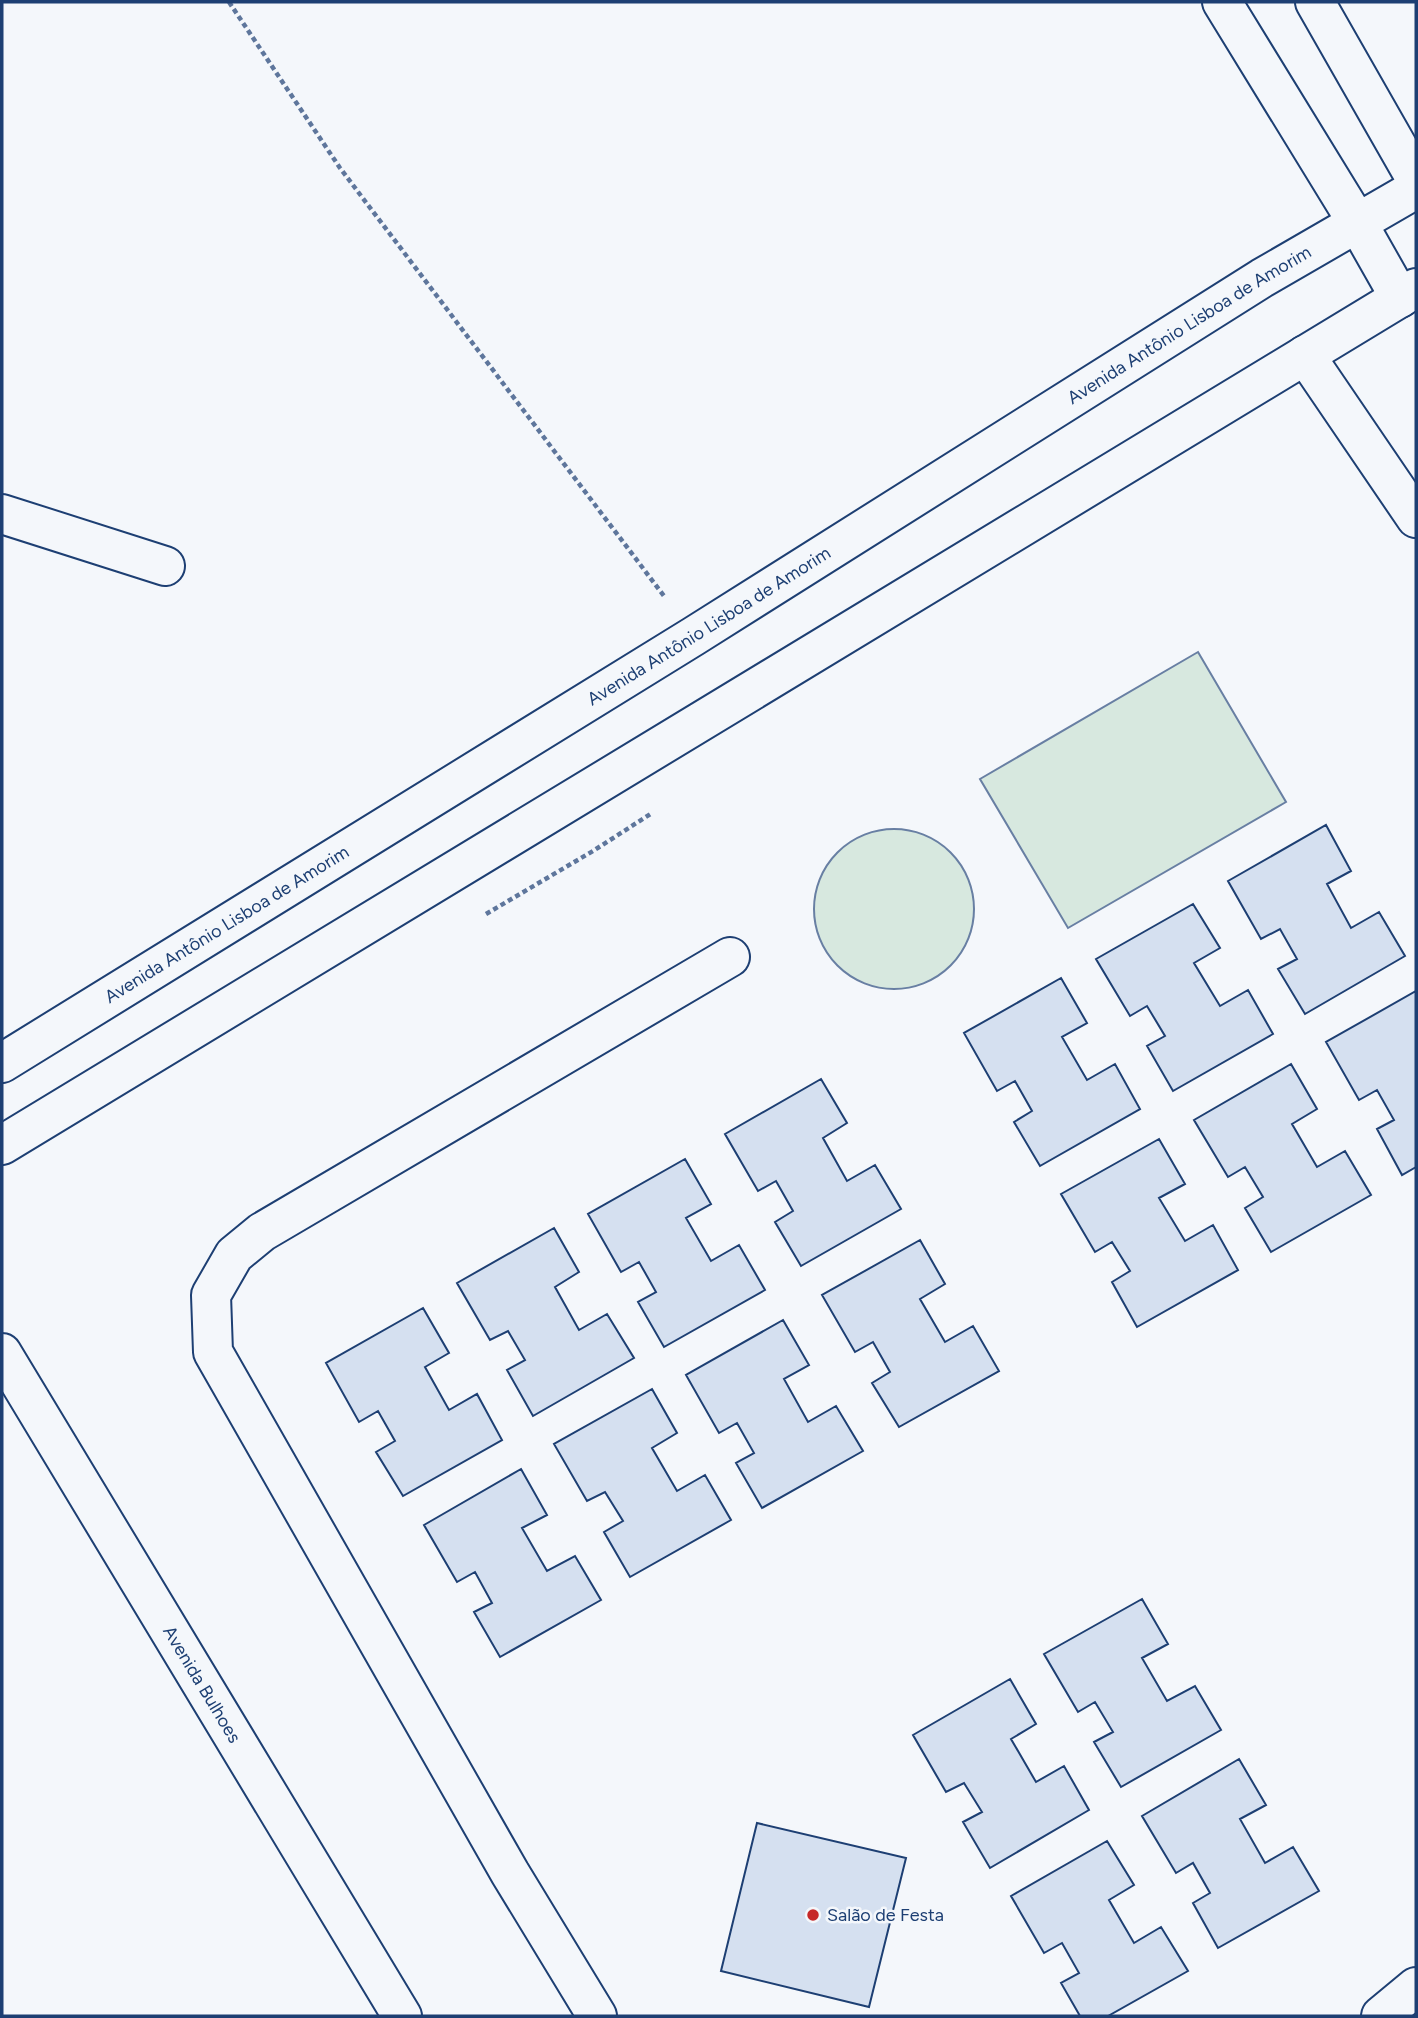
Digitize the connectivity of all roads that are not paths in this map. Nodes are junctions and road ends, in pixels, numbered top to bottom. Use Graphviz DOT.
graph roads {
  1 [pos="1223,2"];
  2 [pos="1315,2"];
  3 [pos="1416,179"];
  4 [pos="1416,189"];
  5 [pos="1357,222"];
  6 [pos="1408,293"];
  7 [pos="1305,355"];
  8 [pos="2,514"];
  9 [pos="1416,518"];
  10 [pos="165,566"];
  11 [pos="730,957"];
  12 [pos="2,1063"];
  13 [pos="2,1145"];
  14 [pos="2,1353"];
  15 [pos="1416,1987"];
  16 [pos="402,2016"];
  17 [pos="597,2016"];
  18 [pos="1381,2016"];
  1 -- 5 [label="main road"];
  2 -- 3 [label="main road"];
  4 -- 5 [label="main road, Avenida Antônio Lisboa de Amorim"];
  5 -- 6 [label="main road"];
  5 -- 12 [label="main road, Avenida Antônio Lisboa de Amorim"];
  6 -- 7 [label="main road"];
  7 -- 9 [label="main road"];
  7 -- 13 [label="main road"];
  8 -- 10 [label="main road"];
  11 -- 17 [label="main road"];
  14 -- 16 [label="main road, Avenida Bulhoes"];
  15 -- 18 [label="main road"];
}
